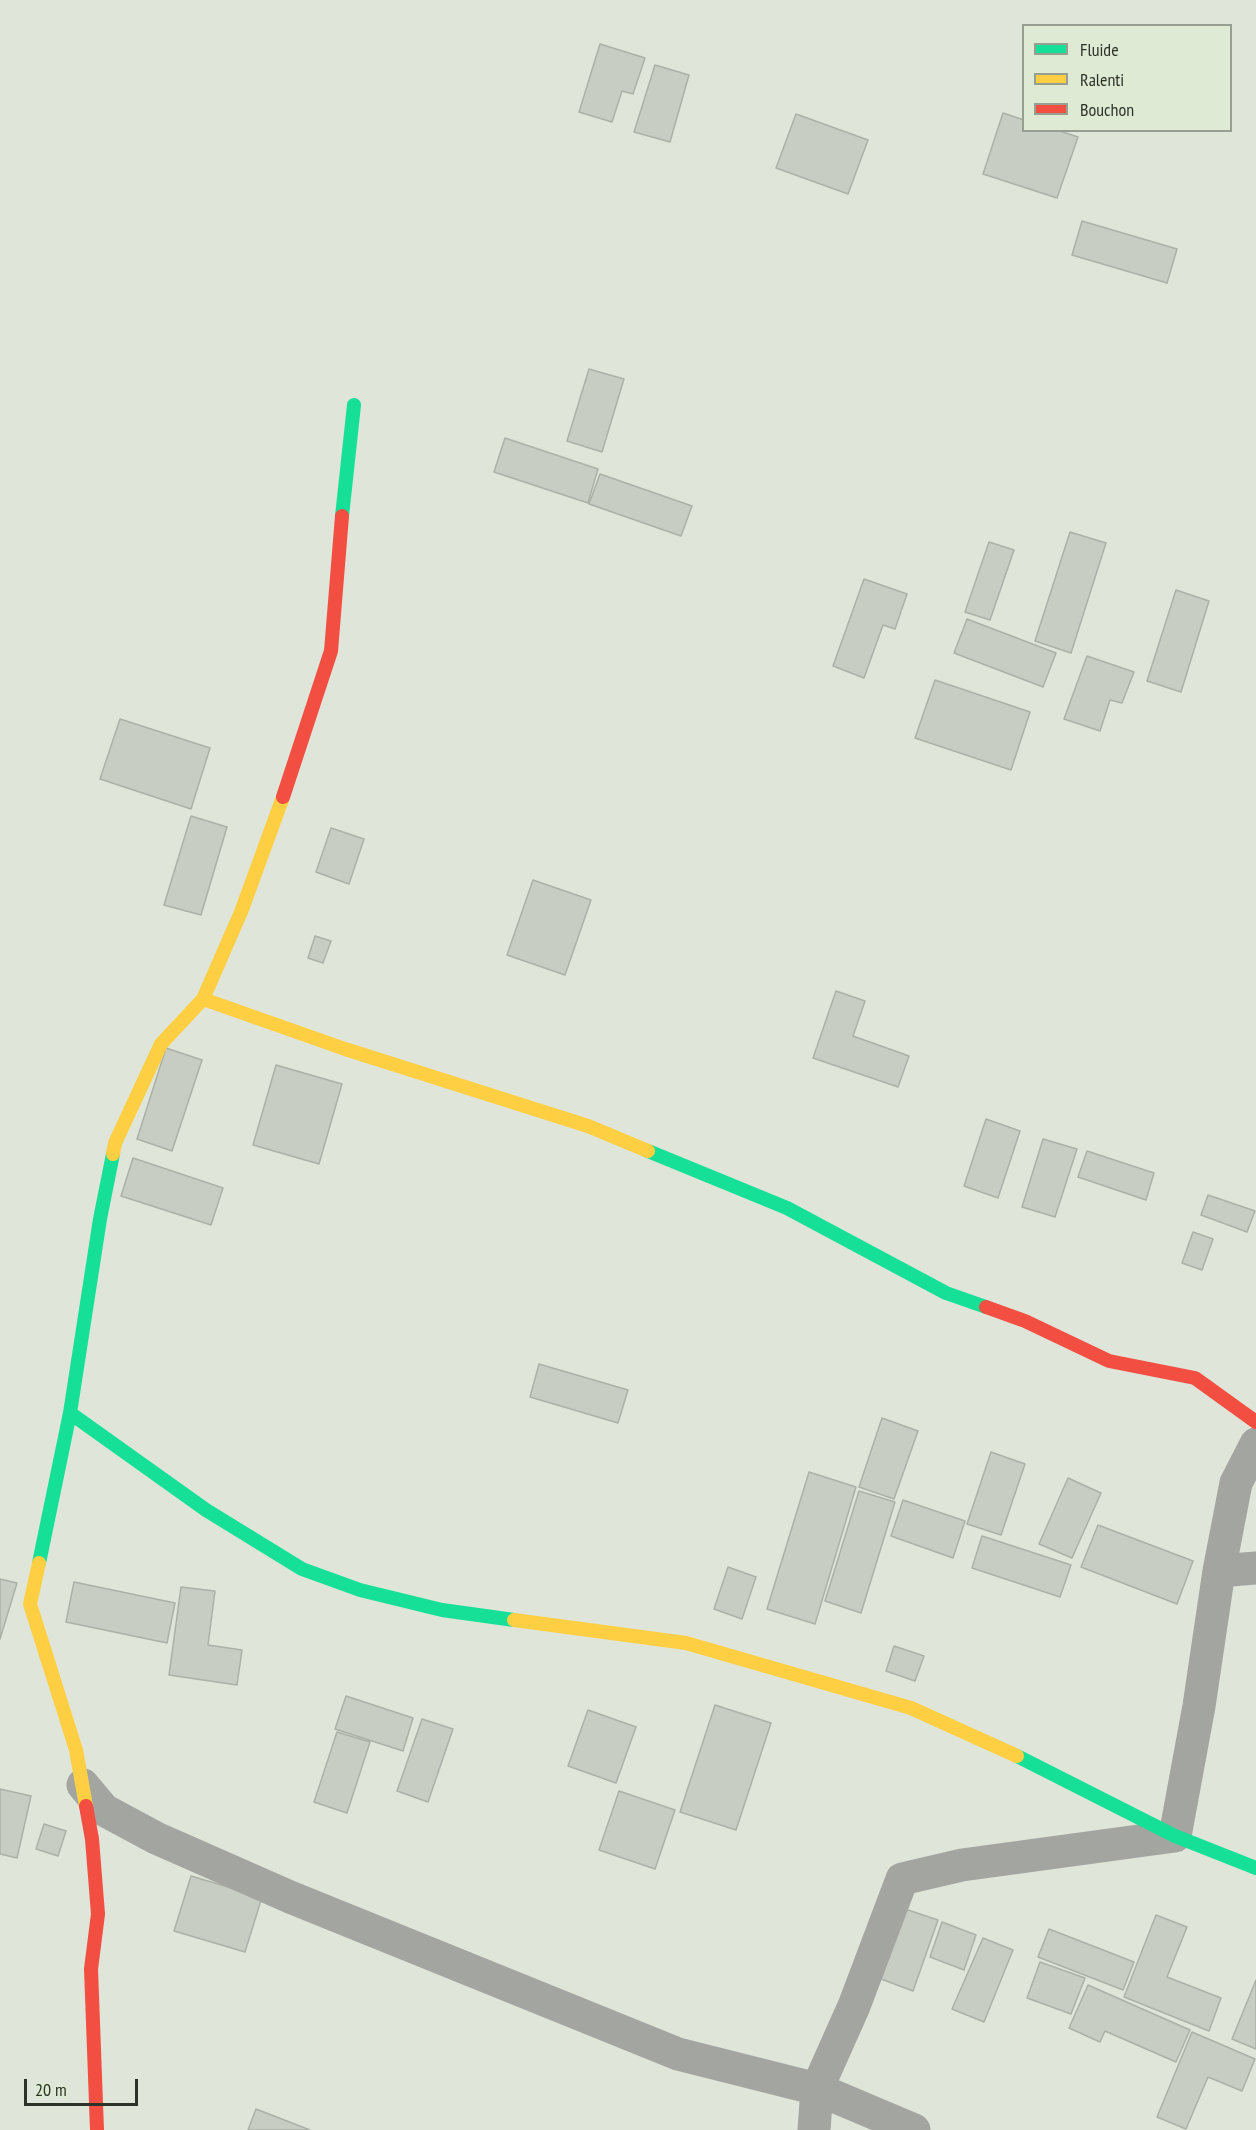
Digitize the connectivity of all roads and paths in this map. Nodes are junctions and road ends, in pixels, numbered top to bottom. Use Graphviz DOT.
graph roads {
  1 [pos="354,405"];
  2 [pos="203,999"];
  3 [pos="70,1413"];
  4 [pos="1256,1422"];
  5 [pos="1256,1444"];
  6 [pos="1256,1568"];
  7 [pos="1219,1571"];
  8 [pos="84,1785"];
  9 [pos="1175,1836"];
  10 [pos="1256,1868"];
  11 [pos="818,2089"];
  12 [pos="97,2130"];
  13 [pos="814,2130"];
  14 [pos="914,2130"];
  1 -- 2 [label="street"];
  2 -- 3 [label="street"];
  2 -- 4 [label="street"];
  3 -- 8 [label="street"];
  3 -- 9 [label="street"];
  5 -- 7 [label="street"];
  6 -- 7 [label="street"];
  7 -- 9 [label="street"];
  8 -- 11 [label="street"];
  8 -- 12 [label="street"];
  9 -- 10 [label="street"];
  9 -- 11 [label="street"];
  11 -- 13 [label="street"];
  11 -- 14 [label="street"];
}
